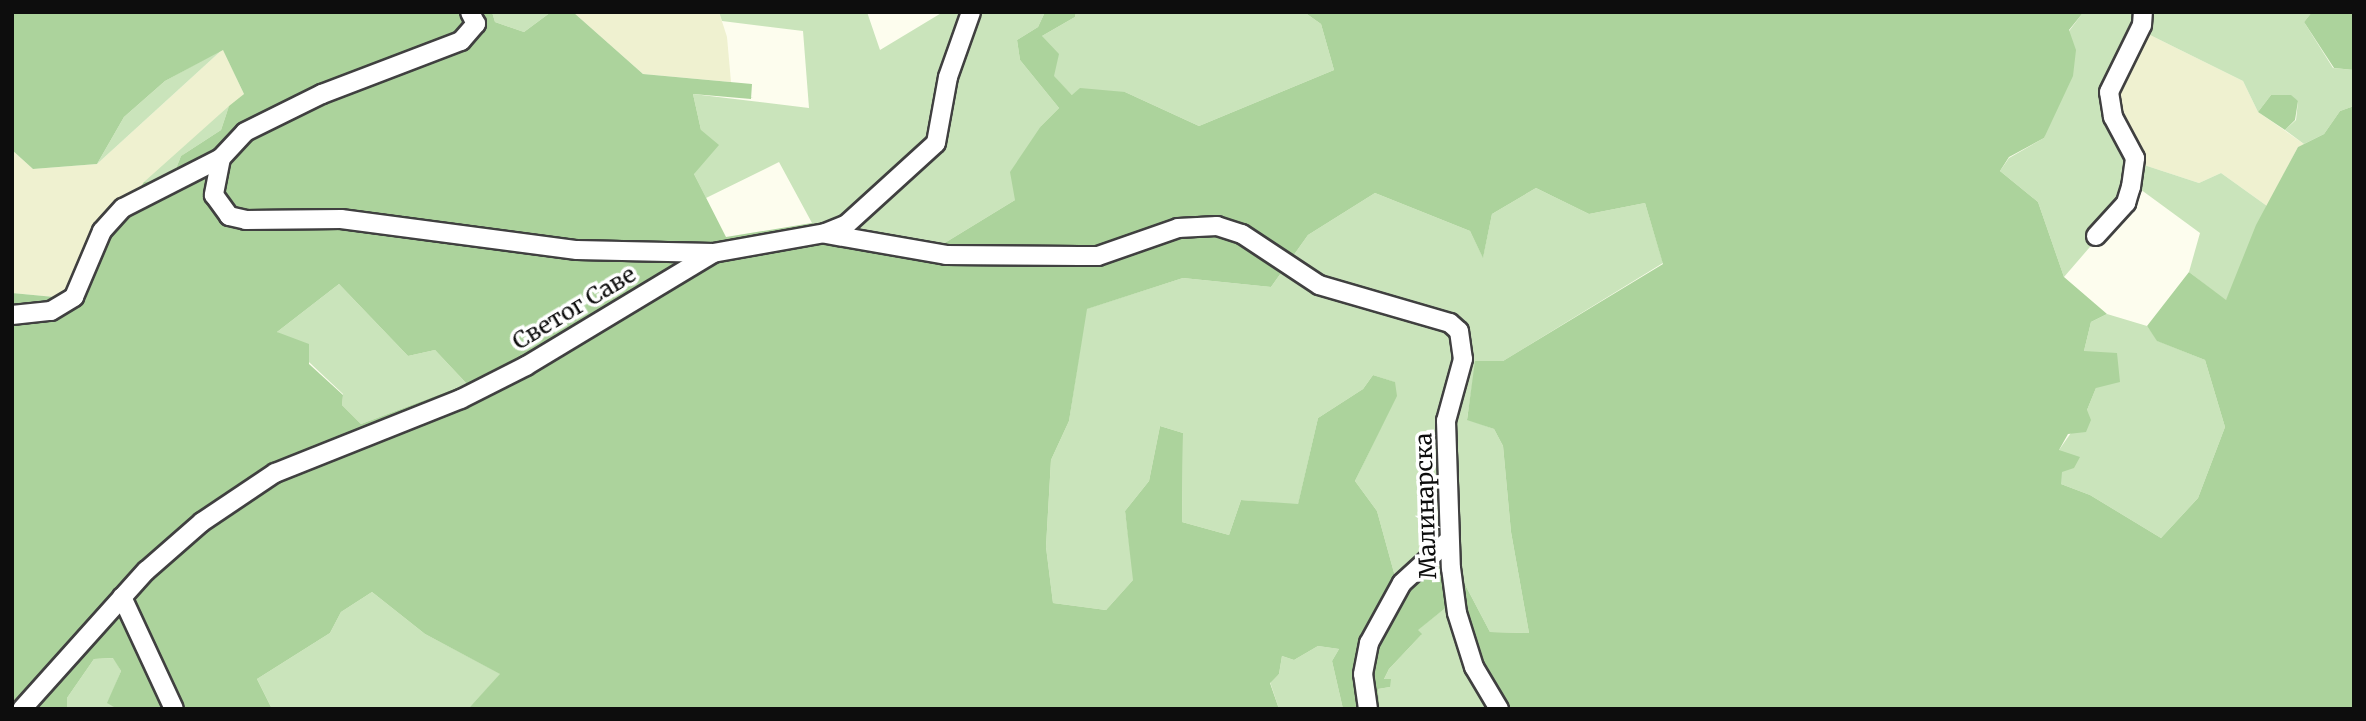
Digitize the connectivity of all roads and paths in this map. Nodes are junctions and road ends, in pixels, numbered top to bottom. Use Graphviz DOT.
graph roads {
  1 [pos="470,12"];
  2 [pos="971,12"];
  3 [pos="2143,12"];
  4 [pos="221,158"];
  5 [pos="825,233"];
  6 [pos="2096,236"];
  7 [pos="713,253"];
  8 [pos="12,316"];
  9 [pos="1448,541"];
  10 [pos="122,597"];
  11 [pos="22,709"];
  12 [pos="174,709"];
  13 [pos="1368,709"];
  14 [pos="1499,709"];
  1 -- 4 [label="street"];
  2 -- 5 [label="street, Светог Саве"];
  3 -- 6 [label="street"];
  4 -- 7 [label="street"];
  4 -- 8 [label="street"];
  5 -- 7 [label="street, Светог Саве"];
  5 -- 9 [label="street, Малинарска"];
  7 -- 10 [label="street, Светог Саве"];
  9 -- 13 [label="street"];
  9 -- 14 [label="street, Малинарска"];
  10 -- 11 [label="street, Светог Саве"];
  10 -- 12 [label="street"];
}
